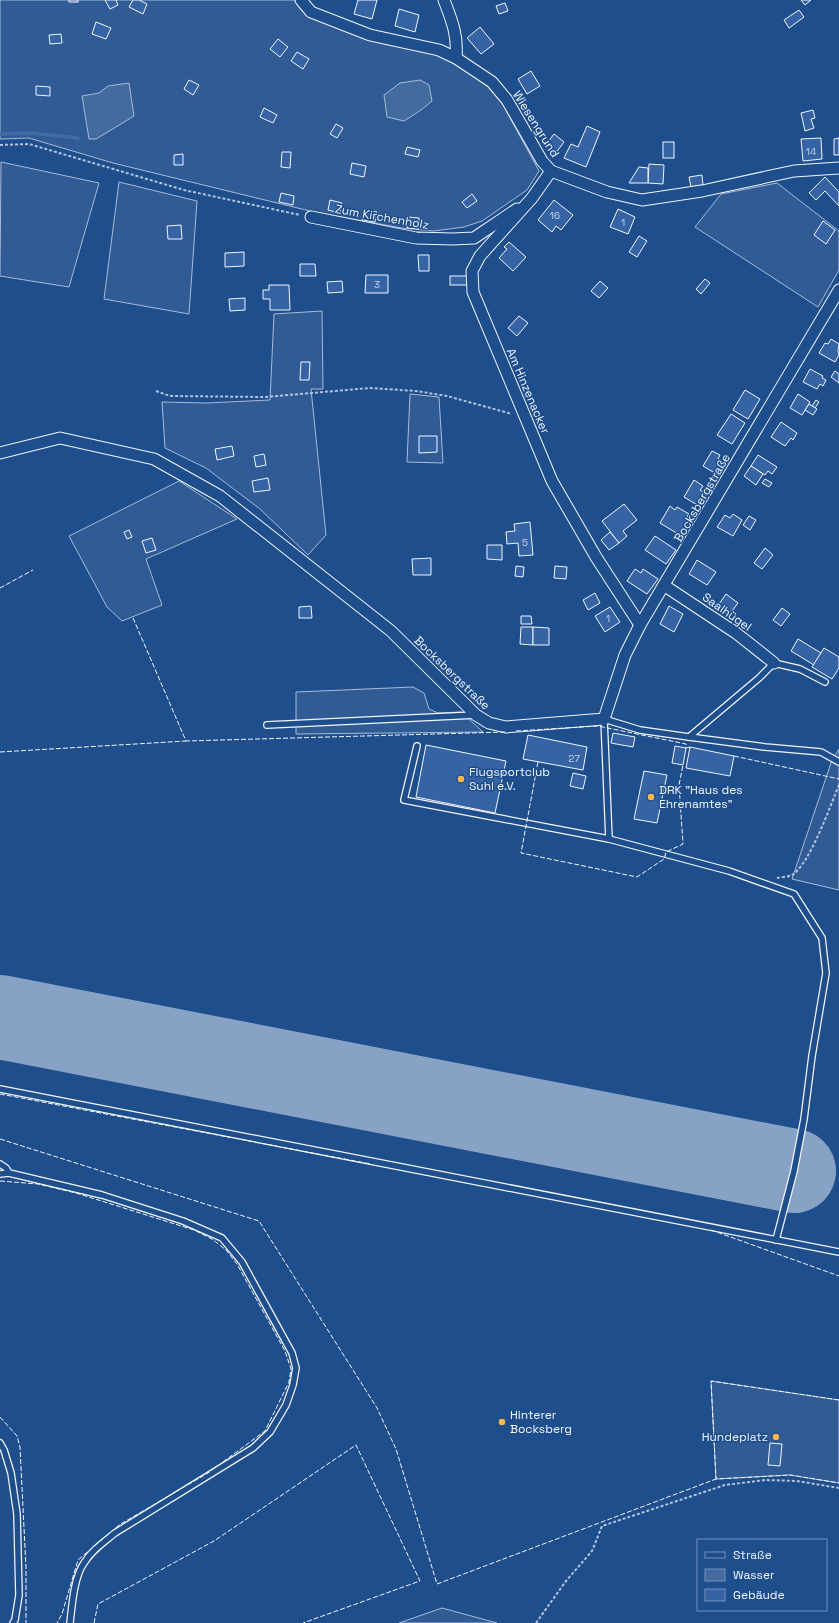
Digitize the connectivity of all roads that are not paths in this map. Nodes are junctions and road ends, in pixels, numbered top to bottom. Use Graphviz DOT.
graph roads {
  1 [pos="301,0"];
  2 [pos="444,0"];
  3 [pos="456,58"];
  4 [pos="839,168"];
  5 [pos="550,170"];
  6 [pos="532,198"];
  7 [pos="311,217"];
  8 [pos="839,290"];
  9 [pos="0,453"];
  10 [pos="665,586"];
  11 [pos="640,625"];
  12 [pos="774,663"];
  13 [pos="825,682"];
  14 [pos="476,715"];
  15 [pos="604,720"];
  16 [pos="267,725"];
  17 [pos="689,736"];
  18 [pos="417,746"];
  19 [pos="839,762"];
  20 [pos="609,838"];
  21 [pos="0,1089"];
  22 [pos="0,1164"];
  23 [pos="9,1173"];
  24 [pos="0,1174"];
  25 [pos="776,1240"];
  26 [pos="839,1252"];
  27 [pos="0,1443"];
  28 [pos="13,1623"];
  29 [pos="70,1623"];
  1 -- 3 [label="street, Wiesengrund"];
  2 -- 3 [label="street"];
  3 -- 5 [label="street, Wiesengrund"];
  4 -- 5 [label="street, Wiesengrund"];
  5 -- 6 [label="street, Am Hinzenacker"];
  6 -- 7 [label="street, Zum Kirchenholz"];
  6 -- 11 [label="street, Am Hinzenacker"];
  8 -- 10 [label="street, Bocksbergstraße"];
  9 -- 14 [label="street, Bocksbergstraße"];
  10 -- 11 [label="street, Bocksbergstraße"];
  10 -- 12 [label="street, Saalhügel"];
  11 -- 15 [label="street, Bocksbergstraße"];
  12 -- 13 [label="lane"];
  12 -- 17 [label="lane"];
  14 -- 15 [label="street, Bocksbergstraße"];
  14 -- 16 [label="lane"];
  15 -- 17 [label="lane"];
  15 -- 20 [label="lane"];
  17 -- 19 [label="lane"];
  18 -- 20 [label="lane"];
  20 -- 25 [label="lane"];
  21 -- 25 [label="lane"];
  22 -- 23 [label="lane"];
  23 -- 24 [label="lane"];
  23 -- 29 [label="lane"];
  25 -- 26 [label="lane"];
  27 -- 28 [label="lane"];
}
